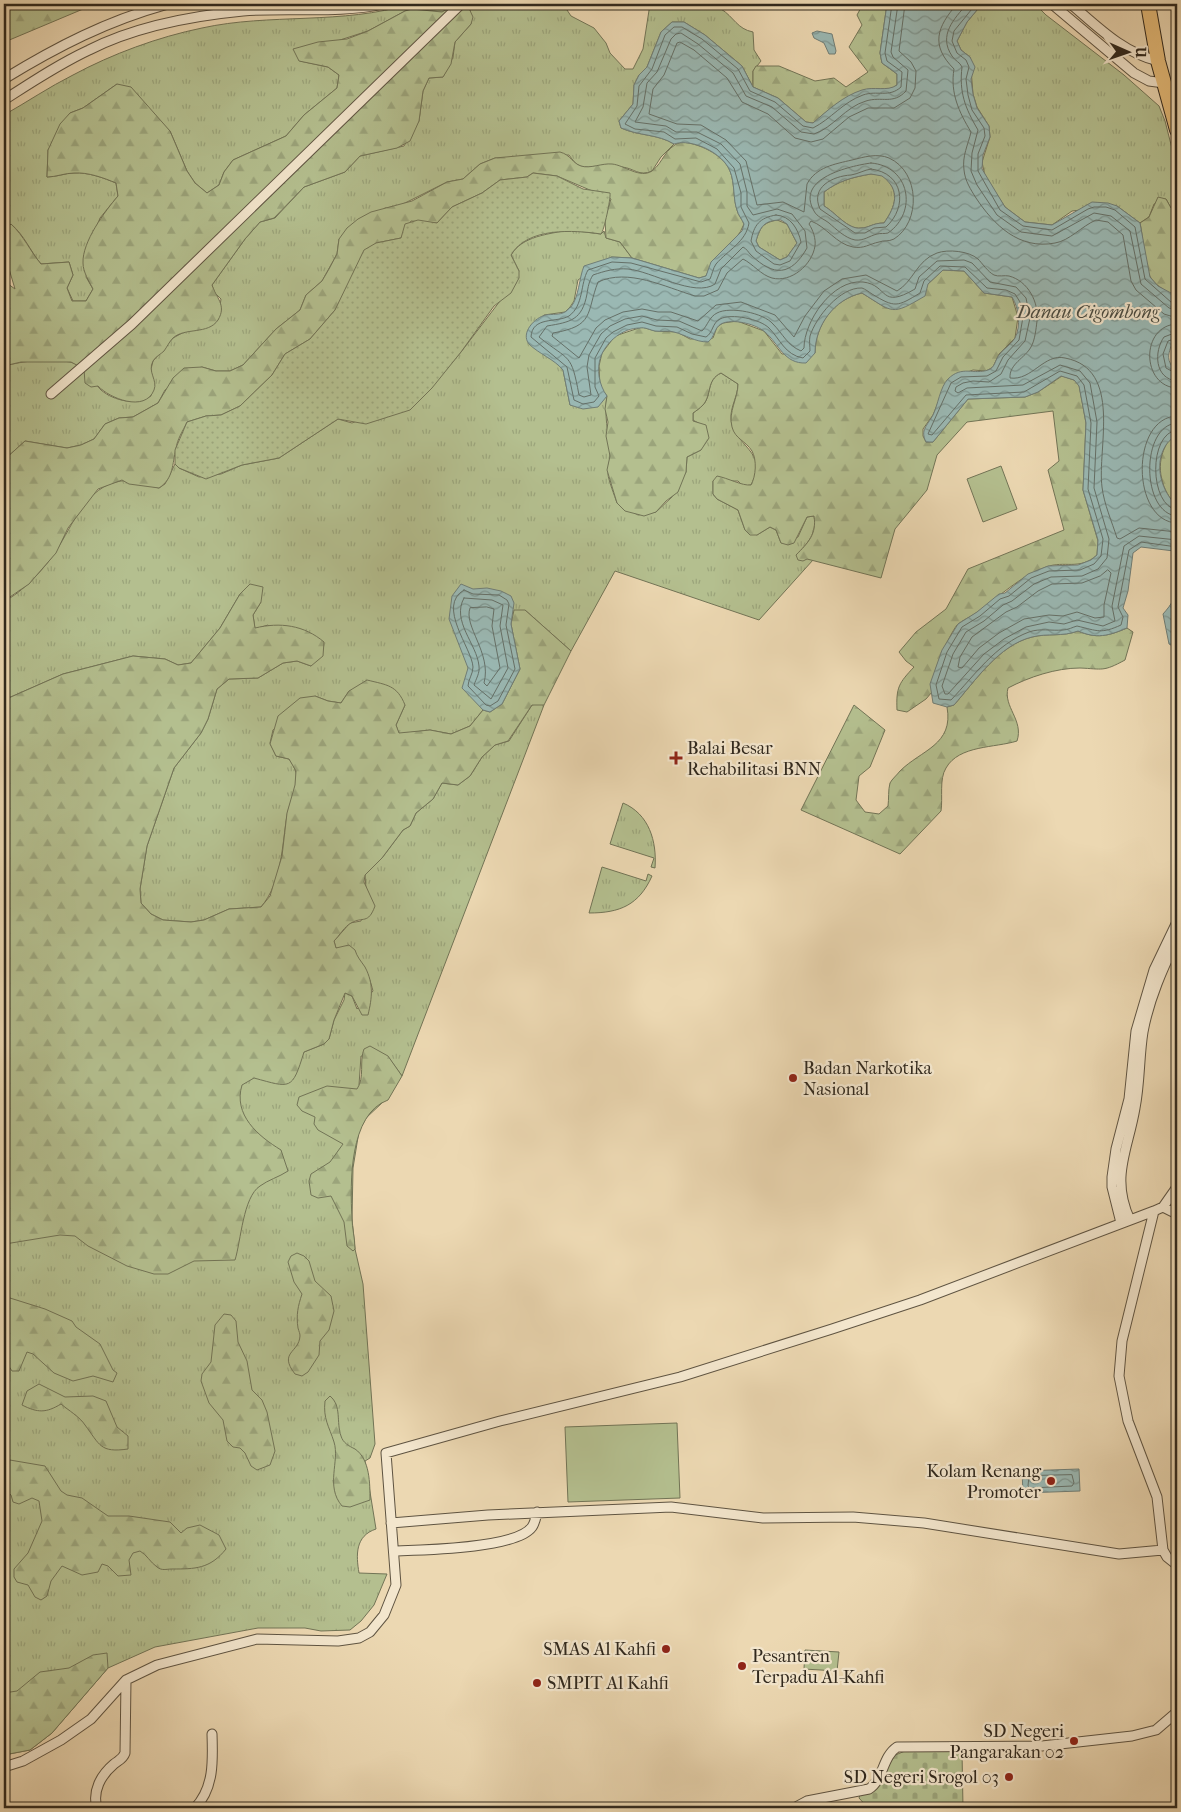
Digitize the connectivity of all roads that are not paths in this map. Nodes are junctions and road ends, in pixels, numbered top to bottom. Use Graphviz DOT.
graph roads {
  1 [pos="168,4"];
  2 [pos="383,4"];
  3 [pos="461,4"];
  4 [pos="1052,4"];
  5 [pos="1071,4"];
  6 [pos="1148,4"];
  7 [pos="1118,44"];
  8 [pos="1110,53"];
  9 [pos="1143,57"];
  10 [pos="1158,61"];
  11 [pos="1134,73"];
  12 [pos="4,79"];
  13 [pos="1164,83"];
  14 [pos="4,100"];
  15 [pos="1177,129"];
  16 [pos="51,394"];
  17 [pos="1177,922"];
  18 [pos="1177,939"];
  19 [pos="1131,1111"];
  20 [pos="1177,1187"];
  21 [pos="1164,1207"];
  22 [pos="1154,1212"];
  23 [pos="1177,1214"];
  24 [pos="1125,1221"];
  25 [pos="537,1512"];
  26 [pos="391,1523"];
  27 [pos="1163,1550"];
  28 [pos="394,1551"];
  29 [pos="1177,1566"];
  30 [pos="126,1680"];
  31 [pos="1177,1712"];
  32 [pos="212,1734"];
  33 [pos="4,1767"];
  34 [pos="97,1808"];
  35 [pos="195,1808"];
  36 [pos="794,1808"];
  1 -- 12 [label="street"];
  2 -- 14 [label="street"];
  3 -- 16 [label="street"];
  4 -- 8 [label="street"];
  5 -- 7 [label="street"];
  6 -- 10 [label="highway"];
  7 -- 8 [label="street"];
  7 -- 9 [label="street"];
  8 -- 11 [label="street"];
  9 -- 10 [label="street"];
  9 -- 11 [label="street"];
  10 -- 13 [label="highway"];
  11 -- 13 [label="street"];
  13 -- 15 [label="highway"];
  17 -- 19 [label="street"];
  18 -- 19 [label="street"];
  19 -- 24 [label="street"];
  20 -- 21 [label="street"];
  21 -- 22 [label="street"];
  21 -- 23 [label="street"];
  22 -- 24 [label="street"];
  22 -- 27 [label="street"];
  24 -- 26 [label="street"];
  25 -- 26 [label="street"];
  25 -- 27 [label="street"];
  25 -- 28 [label="street"];
  26 -- 28 [label="street"];
  27 -- 29 [label="street"];
  28 -- 30 [label="street"];
  30 -- 33 [label="street"];
  30 -- 34 [label="street"];
  31 -- 36 [label="street"];
  32 -- 35 [label="street"];
}
